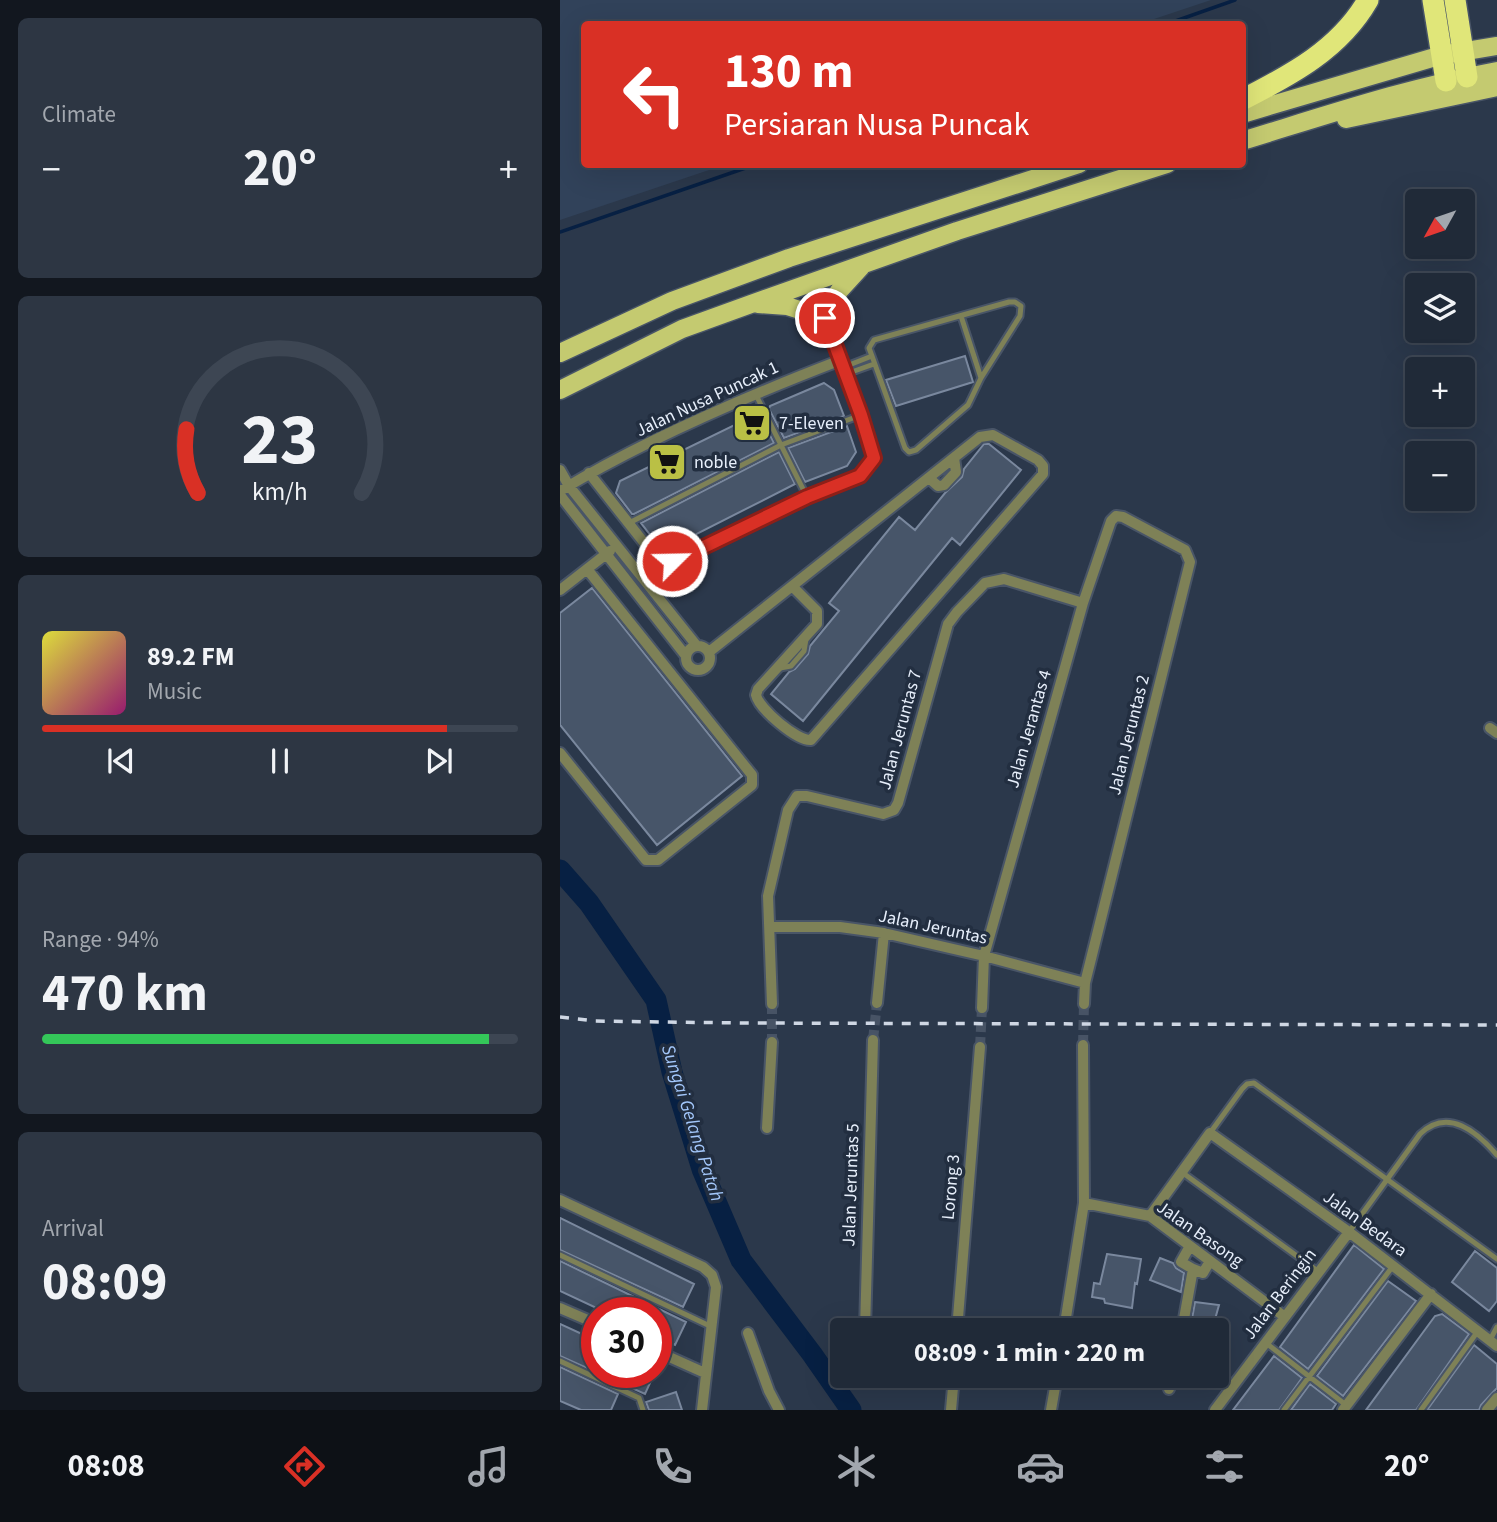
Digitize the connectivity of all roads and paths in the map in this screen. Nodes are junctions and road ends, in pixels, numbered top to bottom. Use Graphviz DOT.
graph roads {
  1 [pos="1368,0"];
  2 [pos="1433,0"];
  3 [pos="1455,0"];
  4 [pos="1497,46"];
  5 [pos="1452,53"];
  6 [pos="1497,71"];
  7 [pos="1456,79"];
  8 [pos="1497,88"];
  9 [pos="1246,98"];
  10 [pos="1246,113"];
  11 [pos="1247,140"];
  12 [pos="1067,168"];
  13 [pos="1154,168"];
  14 [pos="865,263"];
  15 [pos="751,303"];
  16 [pos="961,316"];
  17 [pos="825,318"];
  18 [pos="560,353"];
  19 [pos="872,356"];
  20 [pos="874,364"];
  21 [pos="843,367"];
  22 [pos="981,378"];
  23 [pos="562,390"];
  24 [pos="755,393"];
  25 [pos="861,415"];
  26 [pos="781,445"];
  27 [pos="560,470"];
  28 [pos="589,473"];
  29 [pos="563,491"];
  30 [pos="807,497"];
  31 [pos="1116,516"];
  32 [pos="628,523"];
  33 [pos="617,546"];
  34 [pos="606,554"];
  35 [pos="586,569"];
  36 [pos="792,586"];
  37 [pos="560,590"];
  38 [pos="1083,603"];
  39 [pos="696,646"];
  40 [pos="709,652"];
  41 [pos="686,656"];
  42 [pos="560,753"];
  43 [pos="771,927"];
  44 [pos="884,933"];
  45 [pos="984,956"];
  46 [pos="1085,983"];
  47 [pos="877,1003"];
  48 [pos="772,1004"];
  49 [pos="1084,1004"];
  50 [pos="982,1007"];
  51 [pos="873,1040"];
  52 [pos="772,1042"];
  53 [pos="1083,1045"];
  54 [pos="980,1048"];
  55 [pos="767,1128"];
  56 [pos="1210,1133"];
  57 [pos="1497,1155"];
  58 [pos="1181,1172"];
  59 [pos="1387,1179"];
  60 [pos="560,1200"];
  61 [pos="1084,1203"];
  62 [pos="1150,1216"];
  63 [pos="1349,1233"];
  64 [pos="1190,1246"];
  65 [pos="560,1255"];
  66 [pos="1497,1259"];
  67 [pos="1210,1261"];
  68 [pos="1393,1266"];
  69 [pos="1193,1269"];
  70 [pos="1319,1272"];
  71 [pos="1430,1294"];
  72 [pos="560,1308"];
  73 [pos="581,1317"];
  74 [pos="1285,1317"];
  75 [pos="865,1318"];
  76 [pos="958,1318"];
  77 [pos="1066,1318"];
  78 [pos="1184,1318"];
  79 [pos="712,1327"];
  80 [pos="1497,1327"];
  81 [pos="1478,1331"];
  82 [pos="748,1333"];
  83 [pos="1265,1343"];
  84 [pos="1493,1343"];
  85 [pos="672,1358"];
  86 [pos="560,1361"];
  87 [pos="705,1373"];
  88 [pos="1310,1377"];
  89 [pos="953,1388"];
  90 [pos="1055,1388"];
  91 [pos="1497,1398"];
  92 [pos="1345,1408"];
  93 [pos="643,1410"];
  94 [pos="702,1410"];
  95 [pos="779,1410"];
  96 [pos="951,1410"];
  97 [pos="1051,1410"];
  98 [pos="1215,1410"];
  99 [pos="1284,1410"];
  100 [pos="1420,1410"];
  101 [pos="1488,1410"];
  1 -- 9 [label="highway"];
  2 -- 5 [label="highway"];
  3 -- 5 [label="highway"];
  4 -- 5 [label="main road"];
  5 -- 7 [label="highway"];
  5 -- 10 [label="main road"];
  6 -- 7 [label="main road"];
  7 -- 11 [label="main road"];
  8 -- 11 [label="main road"];
  12 -- 18 [label="main road"];
  13 -- 14 [label="main road"];
  14 -- 15 [label="main road"];
  14 -- 17 [label="main road"];
  15 -- 17 [label="main road"];
  15 -- 23 [label="main road"];
  16 -- 19 [label="lane"];
  16 -- 22 [label="lane"];
  16 -- 22 [label="lane"];
  17 -- 21 [label="street"];
  19 -- 20 [label="lane"];
  19 -- 21 [label="lane"];
  20 -- 21 [label="lane"];
  20 -- 22 [label="lane"];
  21 -- 24 [label="street, Jalan Nusa Puncak 1"];
  21 -- 25 [label="street"];
  24 -- 26 [label="lane"];
  24 -- 28 [label="street, Jalan Nusa Puncak 1"];
  25 -- 26 [label="lane"];
  25 -- 30 [label="street"];
  26 -- 30 [label="lane"];
  26 -- 32 [label="lane"];
  27 -- 29 [label="street"];
  28 -- 29 [label="street, Jalan Nusa Puncak 1"];
  28 -- 32 [label="street"];
  29 -- 33 [label="street"];
  29 -- 34 [label="street"];
  30 -- 32 [label="street"];
  31 -- 38 [label="street, Jalan Jerantas 4"];
  31 -- 46 [label="street, Jalan Jeruntas 2"];
  33 -- 34 [label="street"];
  33 -- 39 [label="street"];
  34 -- 35 [label="street"];
  34 -- 41 [label="street"];
  35 -- 37 [label="street"];
  35 -- 42 [label="street"];
  36 -- 36 [label="street"];
  36 -- 40 [label="street"];
  38 -- 43 [label="street, Jalan Jeruntas 7"];
  38 -- 45 [label="street, Jalan Jerantas 4"];
  39 -- 40 [label="street"];
  39 -- 41 [label="street"];
  40 -- 41 [label="street"];
  43 -- 44 [label="street, Jalan Jeruntas"];
  43 -- 48 [label="street"];
  44 -- 45 [label="street, Jalan Jeruntas"];
  44 -- 47 [label="street"];
  45 -- 46 [label="street, Jalan Jeruntas"];
  45 -- 50 [label="street"];
  46 -- 49 [label="street, Jalan Jeruntas 2"];
  51 -- 75 [label="street, Jalan Jeruntas 5"];
  52 -- 55 [label="street"];
  53 -- 61 [label="street"];
  54 -- 76 [label="street, Lorong 3"];
  56 -- 58 [label="street"];
  56 -- 59 [label="lane"];
  56 -- 63 [label="street, Jalan Bedara"];
  57 -- 59 [label="lane"];
  58 -- 62 [label="street"];
  58 -- 70 [label="lane"];
  59 -- 63 [label="lane"];
  59 -- 66 [label="lane"];
  60 -- 79 [label="street"];
  61 -- 62 [label="street, Jalan Basong"];
  61 -- 77 [label="street"];
  62 -- 64 [label="street, Jalan Basong"];
  63 -- 68 [label="street, Jalan Bedara"];
  63 -- 70 [label="street, Jalan Beringin"];
  64 -- 67 [label="street, Jalan Basong"];
  64 -- 69 [label="street"];
  65 -- 79 [label="lane"];
  67 -- 69 [label="street"];
  67 -- 74 [label="street, Jalan Basong"];
  68 -- 71 [label="street, Jalan Bedara"];
  68 -- 88 [label="lane"];
  69 -- 78 [label="street"];
  70 -- 74 [label="street, Jalan Beringin"];
  71 -- 81 [label="street, Jalan Bedara"];
  71 -- 92 [label="street"];
  72 -- 73 [label="street"];
  74 -- 83 [label="street, Jalan Beringin"];
  79 -- 87 [label="street"];
  80 -- 84 [label="lane"];
  81 -- 84 [label="street, Jalan Bedara"];
  81 -- 100 [label="lane"];
  82 -- 95 [label="street"];
  83 -- 88 [label="lane"];
  83 -- 98 [label="street, Jalan Beringin"];
  85 -- 87 [label="street"];
  86 -- 93 [label="lane"];
  87 -- 94 [label="street"];
  88 -- 92 [label="lane"];
  88 -- 99 [label="lane"];
  89 -- 96 [label="street"];
  90 -- 97 [label="street"];
  91 -- 101 [label="street"];
}
